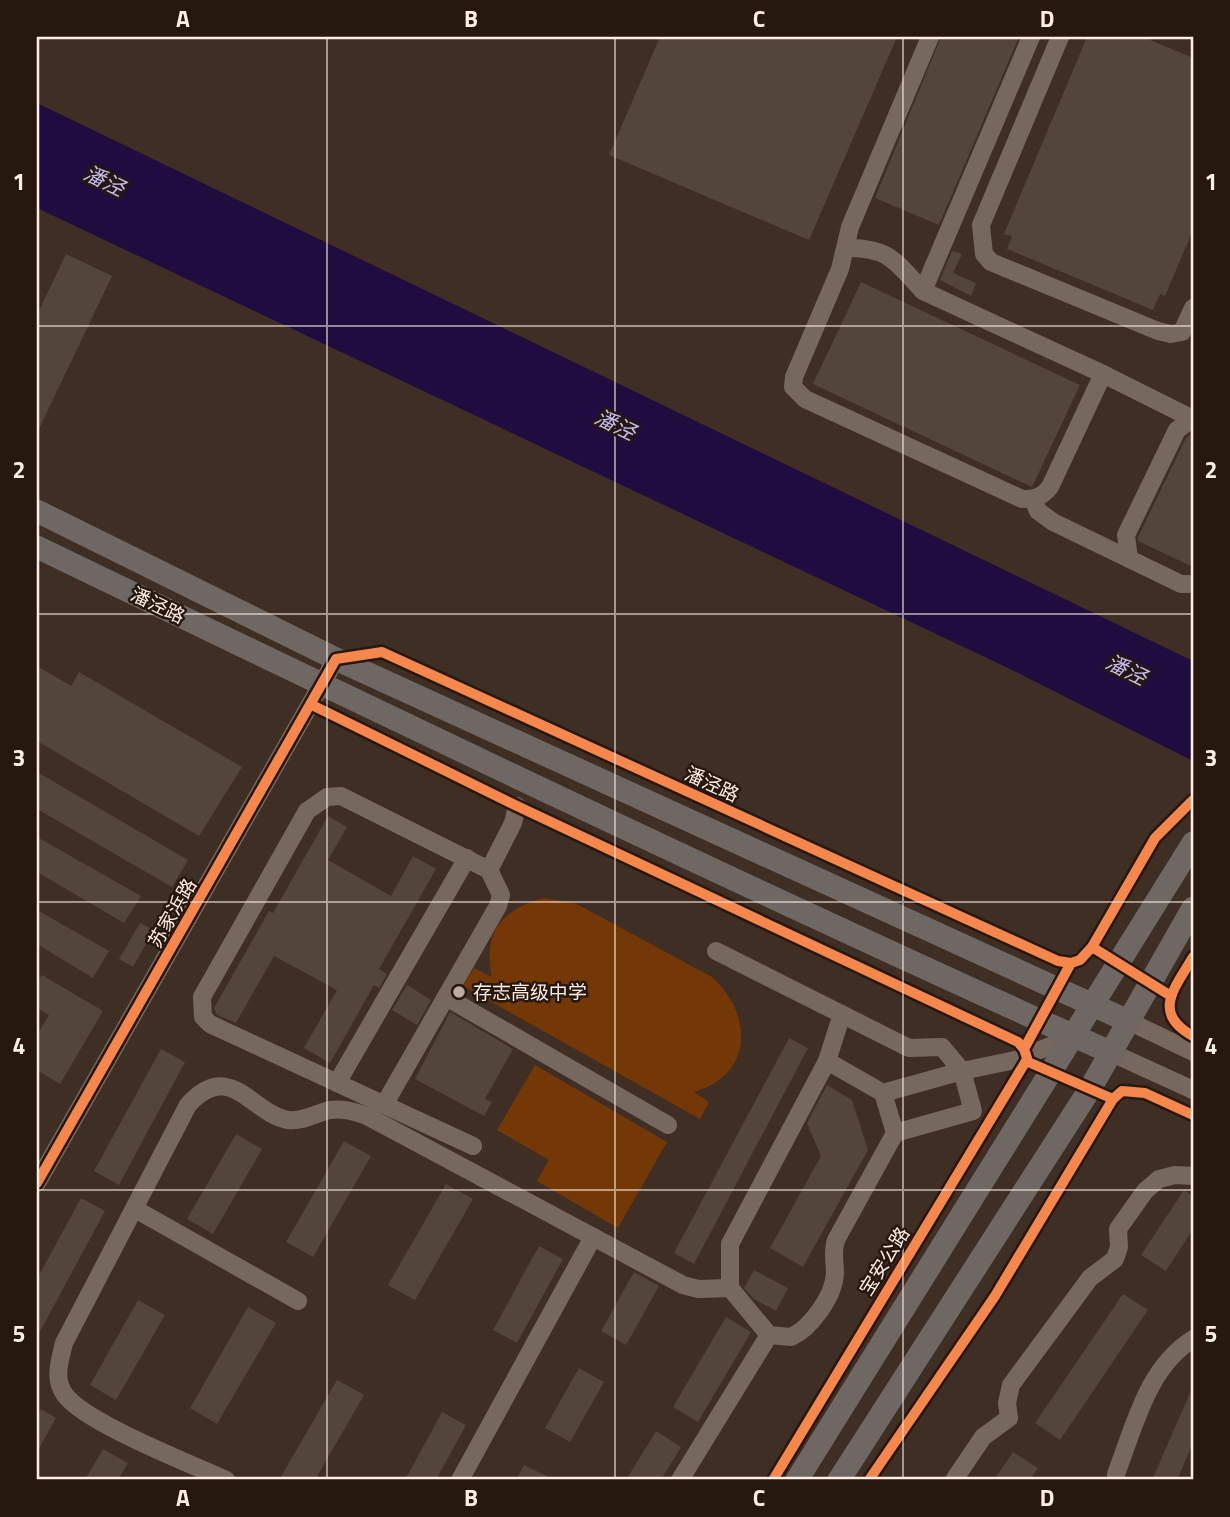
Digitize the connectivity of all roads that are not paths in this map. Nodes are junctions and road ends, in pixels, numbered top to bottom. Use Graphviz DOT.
graph roads {
  1 [pos="930,37"];
  2 [pos="1031,37"];
  3 [pos="1060,37"];
  4 [pos="846,248"];
  5 [pos="923,291"];
  6 [pos="1193,308"];
  7 [pos="1103,374"];
  8 [pos="1192,419"];
  9 [pos="1033,499"];
  10 [pos="37,511"];
  11 [pos="37,547"];
  12 [pos="1129,559"];
  13 [pos="1193,584"];
  14 [pos="336,659"];
  15 [pos="322,687"];
  16 [pos="517,806"];
  17 [pos="1193,843"];
  18 [pos="467,858"];
  19 [pos="489,870"];
  20 [pos="1193,908"];
  21 [pos="716,951"];
  22 [pos="446,997"];
  23 [pos="1093,1006"];
  24 [pos="842,1014"];
  25 [pos="1128,1021"];
  26 [pos="1075,1036"];
  27 [pos="1193,1052"];
  28 [pos="1111,1053"];
  29 [pos="827,1061"];
  30 [pos="962,1071"];
  31 [pos="337,1083"];
  32 [pos="1193,1090"];
  33 [pos="883,1093"];
  34 [pos="384,1105"];
  35 [pos="668,1125"];
  36 [pos="895,1133"];
  37 [pos="473,1146"];
  38 [pos="1193,1176"];
  39 [pos="37,1183"];
  40 [pos="135,1209"];
  41 [pos="593,1237"];
  42 [pos="730,1288"];
  43 [pos="298,1301"];
  44 [pos="769,1335"];
  45 [pos="1193,1339"];
  46 [pos="226,1480"];
  47 [pos="460,1480"];
  48 [pos="680,1480"];
  49 [pos="797,1480"];
  50 [pos="839,1480"];
  51 [pos="954,1480"];
  52 [pos="1116,1480"];
  1 -- 4 [label="street"];
  2 -- 5 [label="street"];
  3 -- 6 [label="street"];
  4 -- 5 [label="street"];
  4 -- 9 [label="street"];
  5 -- 7 [label="street"];
  7 -- 8 [label="street"];
  7 -- 9 [label="street"];
  8 -- 12 [label="street"];
  9 -- 12 [label="street"];
  10 -- 14 [label="main road, 潘泾路"];
  11 -- 15 [label="main road, 潘泾路"];
  12 -- 13 [label="street"];
  14 -- 15 [label="street, 苏家浜路"];
  14 -- 23 [label="main road, 潘泾路"];
  15 -- 26 [label="main road, 潘泾路"];
  15 -- 39 [label="street, 苏家浜路"];
  16 -- 19 [label="street"];
  17 -- 23 [label="main road"];
  18 -- 19 [label="street"];
  18 -- 31 [label="street"];
  18 -- 31 [label="street"];
  19 -- 22 [label="street"];
  20 -- 25 [label="main road"];
  21 -- 24 [label="street"];
  22 -- 34 [label="street"];
  22 -- 35 [label="street"];
  23 -- 25 [label="main road, 潘泾路"];
  23 -- 26 [label="main road"];
  24 -- 29 [label="street"];
  24 -- 30 [label="street"];
  25 -- 27 [label="street, 潘泾路"];
  25 -- 28 [label="main road"];
  26 -- 28 [label="main road, 潘泾路"];
  26 -- 30 [label="street"];
  26 -- 49 [label="main road"];
  28 -- 32 [label="street, 潘泾路"];
  28 -- 50 [label="main road"];
  29 -- 33 [label="street"];
  29 -- 42 [label="street"];
  30 -- 33 [label="street"];
  30 -- 36 [label="street"];
  31 -- 34 [label="street"];
  33 -- 36 [label="street"];
  34 -- 37 [label="street"];
  36 -- 44 [label="street"];
  38 -- 51 [label="street"];
  40 -- 41 [label="street"];
  40 -- 43 [label="street"];
  40 -- 46 [label="street"];
  41 -- 42 [label="street"];
  41 -- 47 [label="street"];
  42 -- 44 [label="street"];
  44 -- 48 [label="street"];
  45 -- 52 [label="street"];
}
